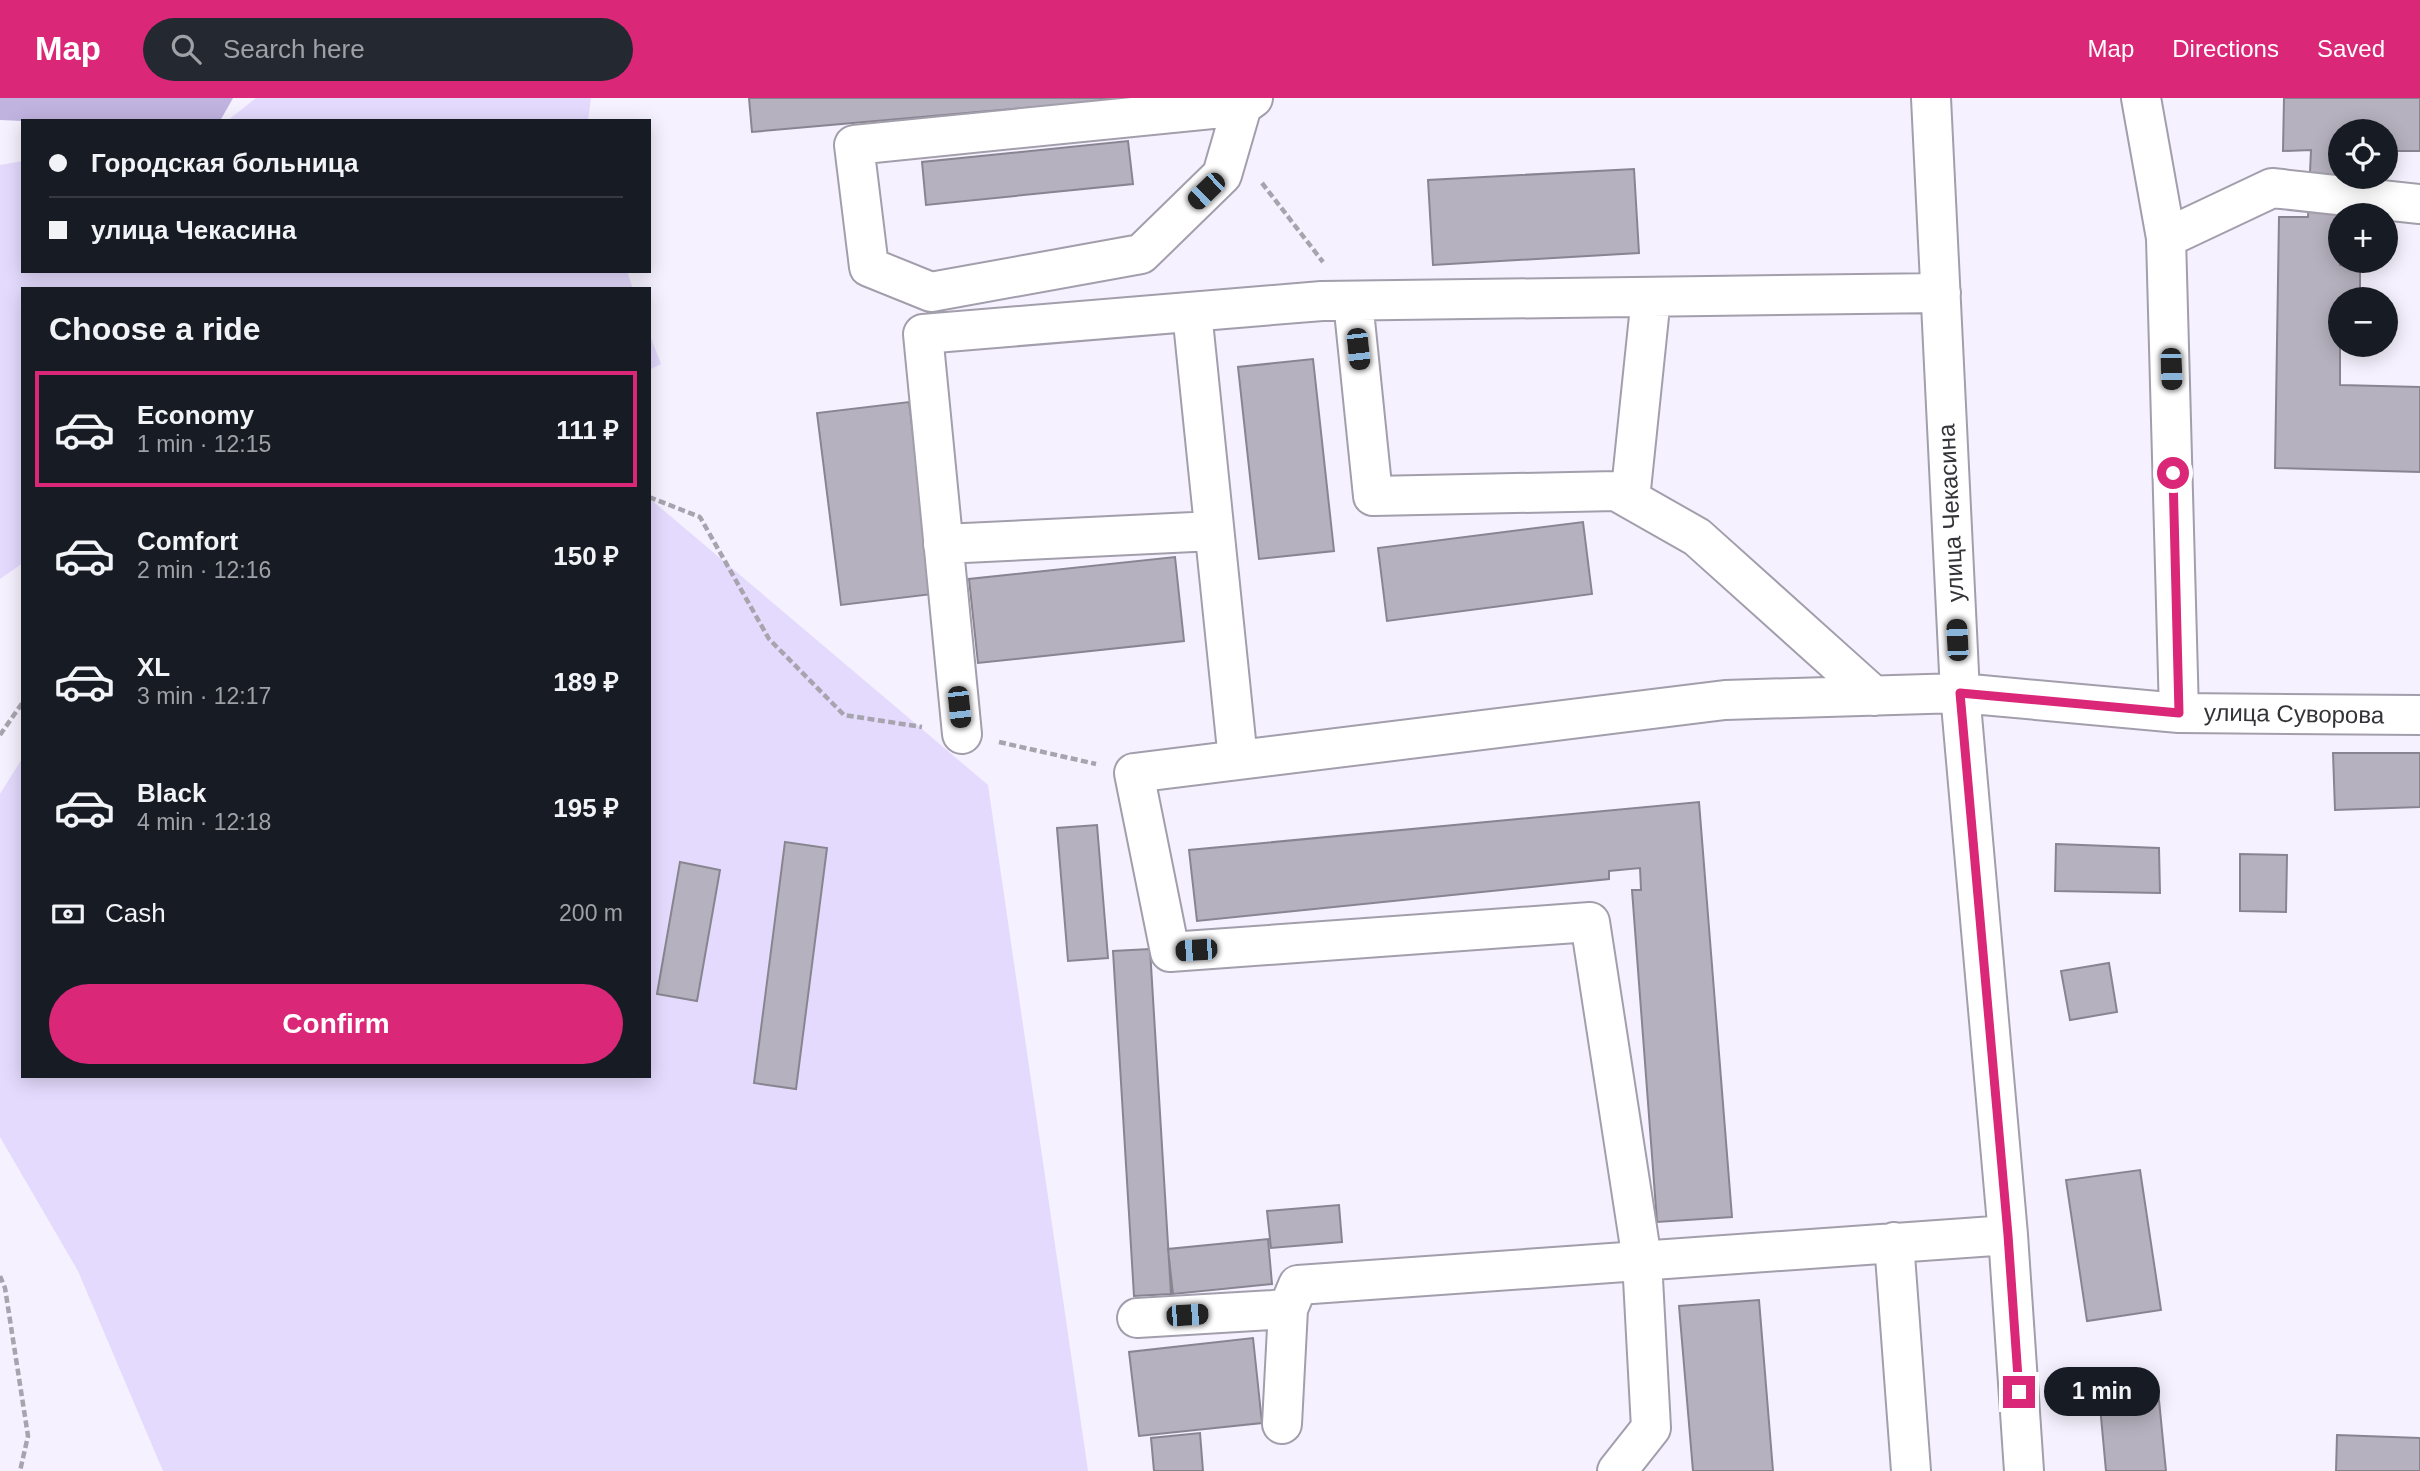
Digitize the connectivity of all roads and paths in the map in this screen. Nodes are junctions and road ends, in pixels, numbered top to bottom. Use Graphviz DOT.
graph roads {
  1 [pos="1931,98"];
  2 [pos="2141,98"];
  3 [pos="1246,101"];
  4 [pos="1231,143"];
  5 [pos="2420,204"];
  6 [pos="2166,238"];
  7 [pos="915,285"];
  8 [pos="1941,293"];
  9 [pos="1651,297"];
  10 [pos="1353,301"];
  11 [pos="1192,312"];
  12 [pos="923,334"];
  13 [pos="651,498"];
  14 [pos="1630,499"];
  15 [pos="1214,531"];
  16 [pos="943,544"];
  17 [pos="1960,693"];
  18 [pos="1874,696"];
  19 [pos="21,705"];
  20 [pos="2179,713"];
  21 [pos="2420,715"];
  22 [pos="962,734"];
  23 [pos="0,735"];
  24 [pos="1238,760"];
  25 [pos="1134,773"];
  26 [pos="2008,1235"];
  27 [pos="1894,1242"];
  28 [pos="1643,1261"];
  29 [pos="0,1276"];
  30 [pos="1288,1309"];
  31 [pos="1137,1318"];
  32 [pos="1282,1424"];
  33 [pos="20,1471"];
  34 [pos="1617,1471"];
  35 [pos="1911,1471"];
  36 [pos="2024,1471"];
  1 -- 8 [label="street, улица Чекасина"];
  2 -- 6 [label="street"];
  3 -- 4 [label="street"];
  3 -- 7 [label="street"];
  4 -- 7 [label="street"];
  4 -- 10 [label="path"];
  5 -- 6 [label="street"];
  6 -- 20 [label="street"];
  7 -- 12 [label="street"];
  8 -- 9 [label="street"];
  8 -- 17 [label="street, улица Чекасина"];
  9 -- 10 [label="street"];
  9 -- 14 [label="street"];
  10 -- 11 [label="street"];
  10 -- 14 [label="street"];
  11 -- 12 [label="street"];
  11 -- 15 [label="street"];
  12 -- 16 [label="street"];
  13 -- 22 [label="path"];
  14 -- 18 [label="street"];
  15 -- 16 [label="street"];
  15 -- 24 [label="street"];
  16 -- 22 [label="street"];
  17 -- 18 [label="street, улица Суворова"];
  17 -- 20 [label="street, улица Суворова"];
  17 -- 26 [label="street, улица Чекасина"];
  18 -- 24 [label="street, улица Суворова"];
  19 -- 23 [label="path"];
  20 -- 21 [label="street, улица Суворова"];
  22 -- 25 [label="path"];
  24 -- 25 [label="street, улица Суворова"];
  25 -- 28 [label="street"];
  26 -- 27 [label="street"];
  26 -- 36 [label="street, улица Чекасина"];
  27 -- 28 [label="street"];
  27 -- 35 [label="street"];
  28 -- 30 [label="street"];
  28 -- 34 [label="street"];
  29 -- 33 [label="path"];
  30 -- 31 [label="street"];
  30 -- 32 [label="street"];
}
